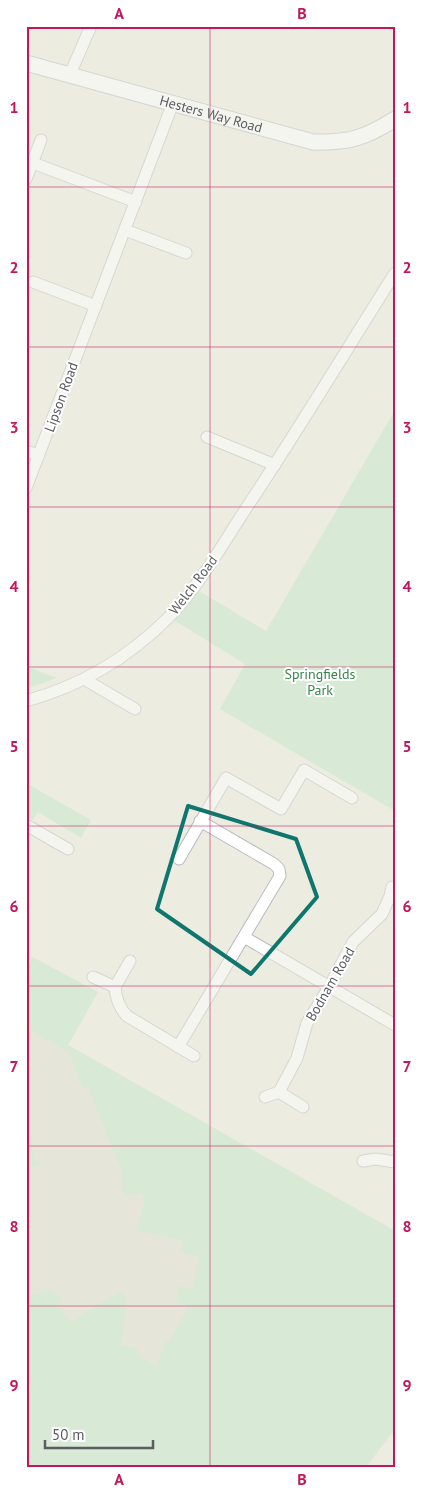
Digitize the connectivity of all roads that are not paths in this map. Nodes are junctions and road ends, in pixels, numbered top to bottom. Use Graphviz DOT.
graph roads {
  1 [pos="91,26"];
  2 [pos="26,63"];
  3 [pos="70,74"];
  4 [pos="173,103"];
  5 [pos="395,119"];
  6 [pos="41,140"];
  7 [pos="33,163"];
  8 [pos="26,179"];
  9 [pos="136,202"];
  10 [pos="125,230"];
  11 [pos="186,253"];
  12 [pos="395,273"];
  13 [pos="33,282"];
  14 [pos="96,306"];
  15 [pos="207,436"];
  16 [pos="26,450"];
  17 [pos="39,455"];
  18 [pos="275,465"];
  19 [pos="26,488"];
  20 [pos="84,679"];
  21 [pos="26,701"];
  22 [pos="135,709"];
  23 [pos="352,798"];
  24 [pos="200,821"];
  25 [pos="26,825"];
  26 [pos="68,849"];
  27 [pos="178,859"];
  28 [pos="395,888"];
  29 [pos="244,937"];
  30 [pos="130,961"];
  31 [pos="93,977"];
  32 [pos="115,987"];
  33 [pos="329,987"];
  34 [pos="395,1025"];
  35 [pos="178,1047"];
  36 [pos="194,1056"];
  37 [pos="279,1092"];
  38 [pos="265,1097"];
  39 [pos="303,1107"];
  40 [pos="364,1160"];
  41 [pos="395,1162"];
  1 -- 3 [label="street"];
  2 -- 3 [label="street, Hesters Way Road"];
  3 -- 4 [label="street, Hesters Way Road"];
  4 -- 5 [label="street, Hesters Way Road"];
  4 -- 9 [label="street, Lipson Road"];
  6 -- 7 [label="street"];
  7 -- 8 [label="street"];
  7 -- 9 [label="street"];
  9 -- 10 [label="street, Lipson Road"];
  10 -- 11 [label="street"];
  10 -- 14 [label="street, Lipson Road"];
  12 -- 18 [label="street, Welch Road"];
  13 -- 14 [label="street"];
  14 -- 17 [label="street, Lipson Road"];
  15 -- 18 [label="street"];
  16 -- 17 [label="street"];
  17 -- 19 [label="street, Lipson Road"];
  18 -- 20 [label="street, Welch Road"];
  20 -- 21 [label="street, Welch Road"];
  20 -- 22 [label="street"];
  23 -- 24 [label="street"];
  24 -- 27 [label="street"];
  24 -- 29 [label="street"];
  25 -- 26 [label="street"];
  28 -- 33 [label="street, Bodnam Road"];
  29 -- 33 [label="street"];
  29 -- 35 [label="street"];
  30 -- 32 [label="street"];
  31 -- 32 [label="street"];
  32 -- 35 [label="street"];
  33 -- 34 [label="street"];
  33 -- 37 [label="street, Bodnam Road"];
  35 -- 36 [label="street"];
  37 -- 38 [label="street"];
  37 -- 39 [label="street"];
  40 -- 41 [label="street"];
}
